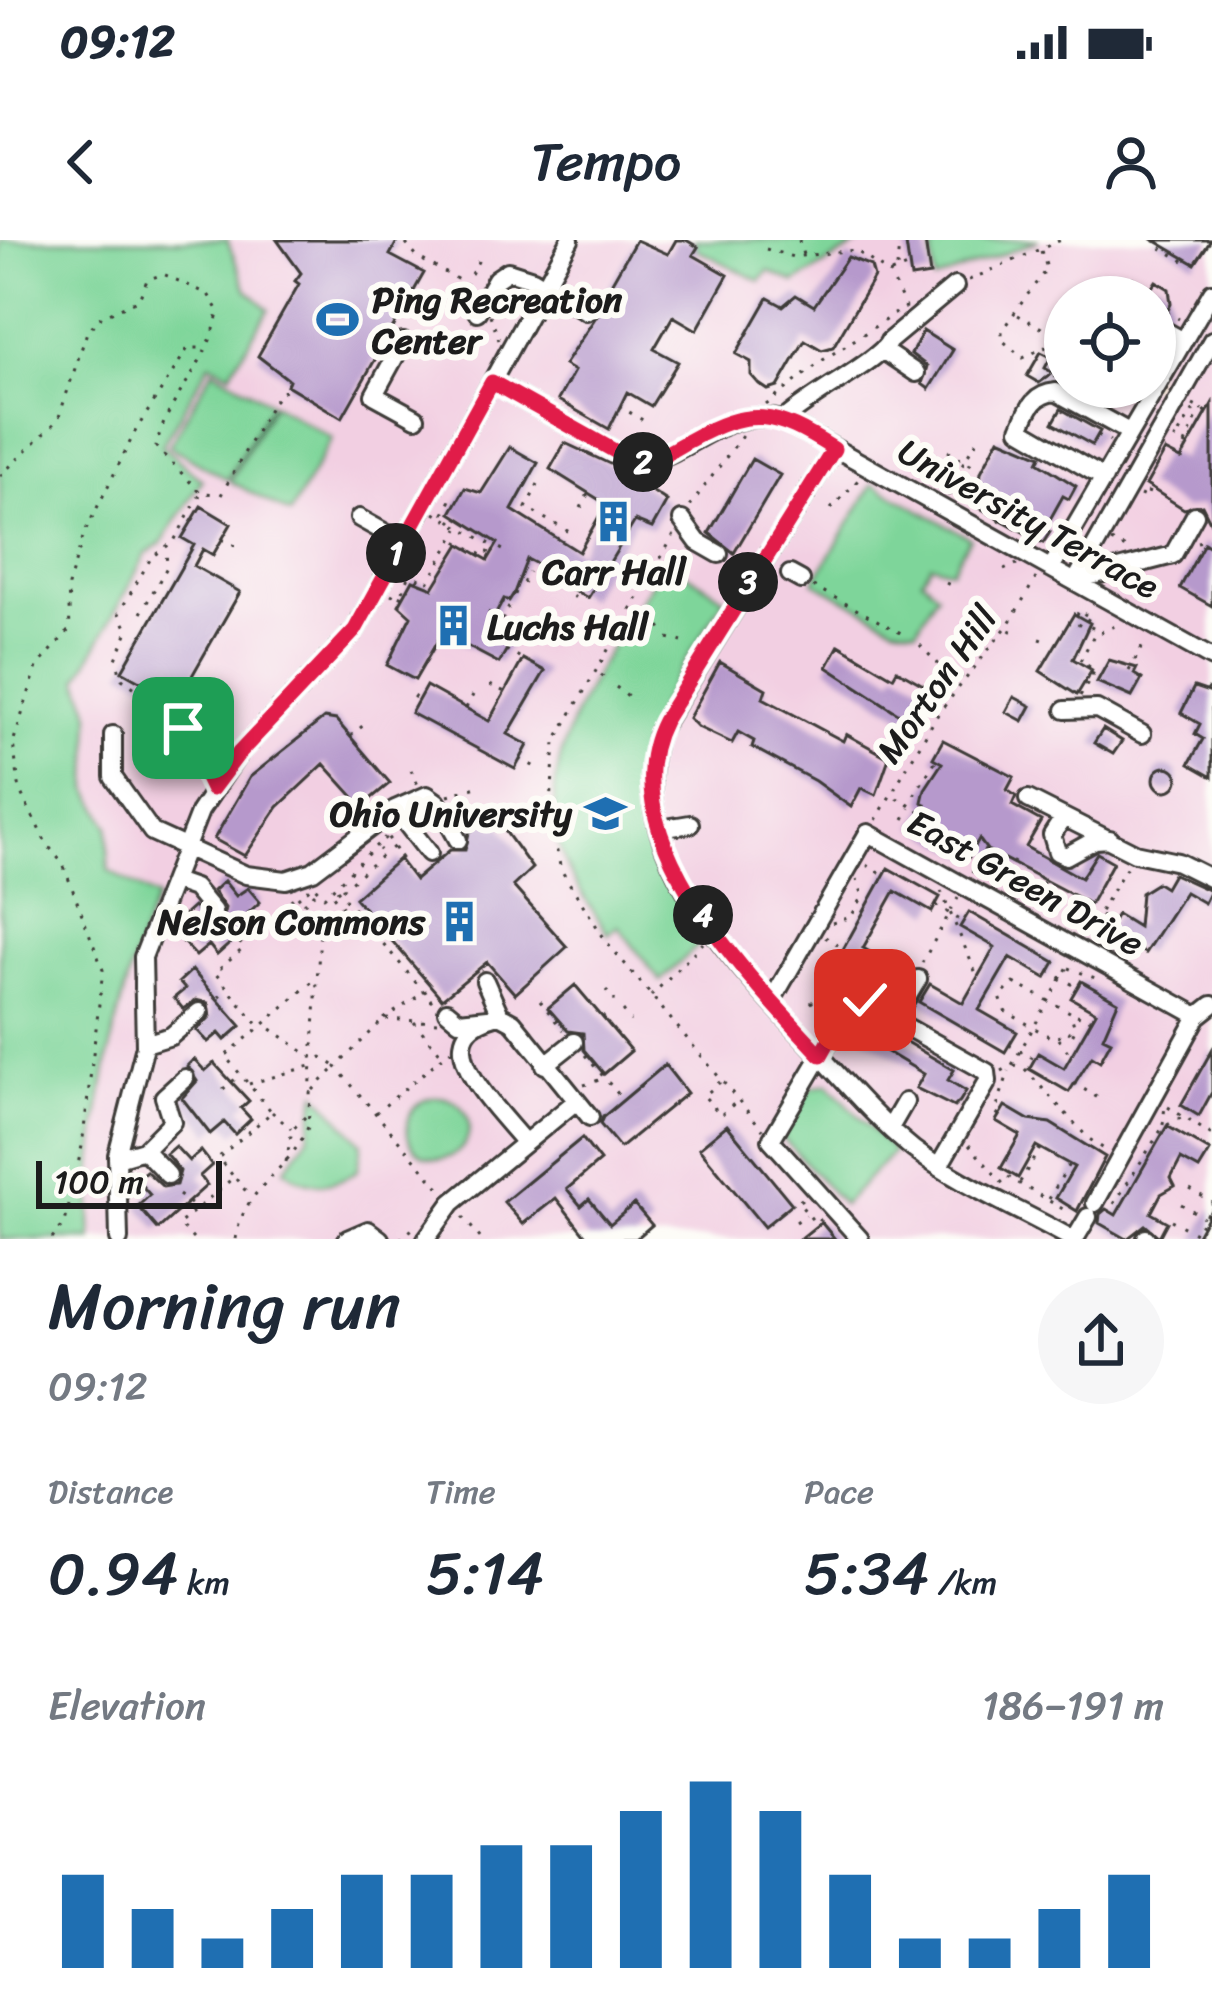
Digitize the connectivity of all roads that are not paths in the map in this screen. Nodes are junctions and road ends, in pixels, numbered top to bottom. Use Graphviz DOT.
graph roads {
  1 [pos="570,240"];
  2 [pos="547,286"];
  3 [pos="955,286"];
  4 [pos="1212,292"];
  5 [pos="481,304"];
  6 [pos="586,311"];
  7 [pos="1176,337"];
  8 [pos="1182,340"];
  9 [pos="1212,340"];
  10 [pos="403,342"];
  11 [pos="885,352"];
  12 [pos="916,373"];
  13 [pos="492,382"];
  14 [pos="416,418"];
  15 [pos="784,420"];
  16 [pos="1130,433"];
  17 [pos="834,449"];
  18 [pos="1103,478"];
  19 [pos="1195,515"];
  20 [pos="359,518"];
  21 [pos="682,520"];
  22 [pos="402,542"];
  23 [pos="719,554"];
  24 [pos="1045,571"];
  25 [pos="1076,580"];
  26 [pos="1212,658"];
  27 [pos="1065,710"];
  28 [pos="1142,734"];
  29 [pos="113,735"];
  30 [pos="1028,799"];
  31 [pos="395,809"];
  32 [pos="1063,818"];
  33 [pos="690,824"];
  34 [pos="660,829"];
  35 [pos="1110,839"];
  36 [pos="458,840"];
  37 [pos="230,848"];
  38 [pos="186,850"];
  39 [pos="429,853"];
  40 [pos="214,863"];
  41 [pos="1212,879"];
  42 [pos="174,881"];
  43 [pos="213,911"];
  44 [pos="915,979"];
  45 [pos="485,982"];
  46 [pos="775,995"];
  47 [pos="1205,1011"];
  48 [pos="199,1012"];
  49 [pos="495,1016"];
  50 [pos="895,1018"];
  51 [pos="574,1042"];
  52 [pos="145,1044"];
  53 [pos="821,1055"];
  54 [pos="545,1065"];
  55 [pos="185,1078"];
  56 [pos="577,1095"];
  57 [pos="905,1102"];
  58 [pos="590,1118"];
  59 [pos="890,1128"];
  60 [pos="525,1143"];
  61 [pos="144,1150"];
  62 [pos="117,1158"];
  63 [pos="939,1166"];
  64 [pos="168,1175"];
  65 [pos="119,1239"];
  66 [pos="347,1239"];
  67 [pos="380,1239"];
  68 [pos="427,1239"];
  69 [pos="860,1239"];
  70 [pos="1074,1239"];
  1 -- 2 [label="street"];
  2 -- 5 [label="street"];
  2 -- 6 [label="street"];
  2 -- 13 [label="street"];
  3 -- 11 [label="street"];
  4 -- 8 [label="street"];
  7 -- 8 [label="street"];
  8 -- 16 [label="street"];
  9 -- 25 [label="street"];
  10 -- 14 [label="street"];
  11 -- 12 [label="street"];
  11 -- 15 [label="street"];
  13 -- 15 [label="street"];
  13 -- 22 [label="street"];
  15 -- 17 [label="street, University Terrace"];
  16 -- 18 [label="street"];
  16 -- 18 [label="street"];
  17 -- 24 [label="street, University Terrace"];
  17 -- 34 [label="street"];
  18 -- 24 [label="street"];
  19 -- 25 [label="street"];
  20 -- 22 [label="street"];
  21 -- 23 [label="street"];
  22 -- 38 [label="street"];
  24 -- 25 [label="street, University Terrace"];
  25 -- 26 [label="street, University Terrace"];
  27 -- 28 [label="street"];
  29 -- 38 [label="street"];
  30 -- 32 [label="street"];
  31 -- 36 [label="street"];
  31 -- 39 [label="street"];
  31 -- 40 [label="street"];
  32 -- 35 [label="street"];
  32 -- 35 [label="street"];
  33 -- 34 [label="street"];
  34 -- 53 [label="street"];
  35 -- 41 [label="street"];
  37 -- 40 [label="street"];
  38 -- 40 [label="street"];
  38 -- 42 [label="street"];
  42 -- 43 [label="street"];
  42 -- 52 [label="street"];
  44 -- 50 [label="street"];
  45 -- 49 [label="street"];
  46 -- 47 [label="street, East Green Drive"];
  47 -- 70 [label="street"];
  48 -- 52 [label="street"];
  49 -- 54 [label="street"];
  49 -- 60 [label="street"];
  50 -- 53 [label="street"];
  50 -- 63 [label="street"];
  51 -- 54 [label="street"];
  52 -- 62 [label="street"];
  53 -- 59 [label="street"];
  53 -- 69 [label="street"];
  54 -- 56 [label="street"];
  55 -- 61 [label="street"];
  56 -- 58 [label="street"];
  56 -- 60 [label="street"];
  57 -- 59 [label="street"];
  59 -- 63 [label="street"];
  60 -- 68 [label="street"];
  61 -- 62 [label="street"];
  61 -- 64 [label="street"];
  62 -- 65 [label="street"];
  63 -- 70 [label="street"];
  66 -- 67 [label="street"];
}
